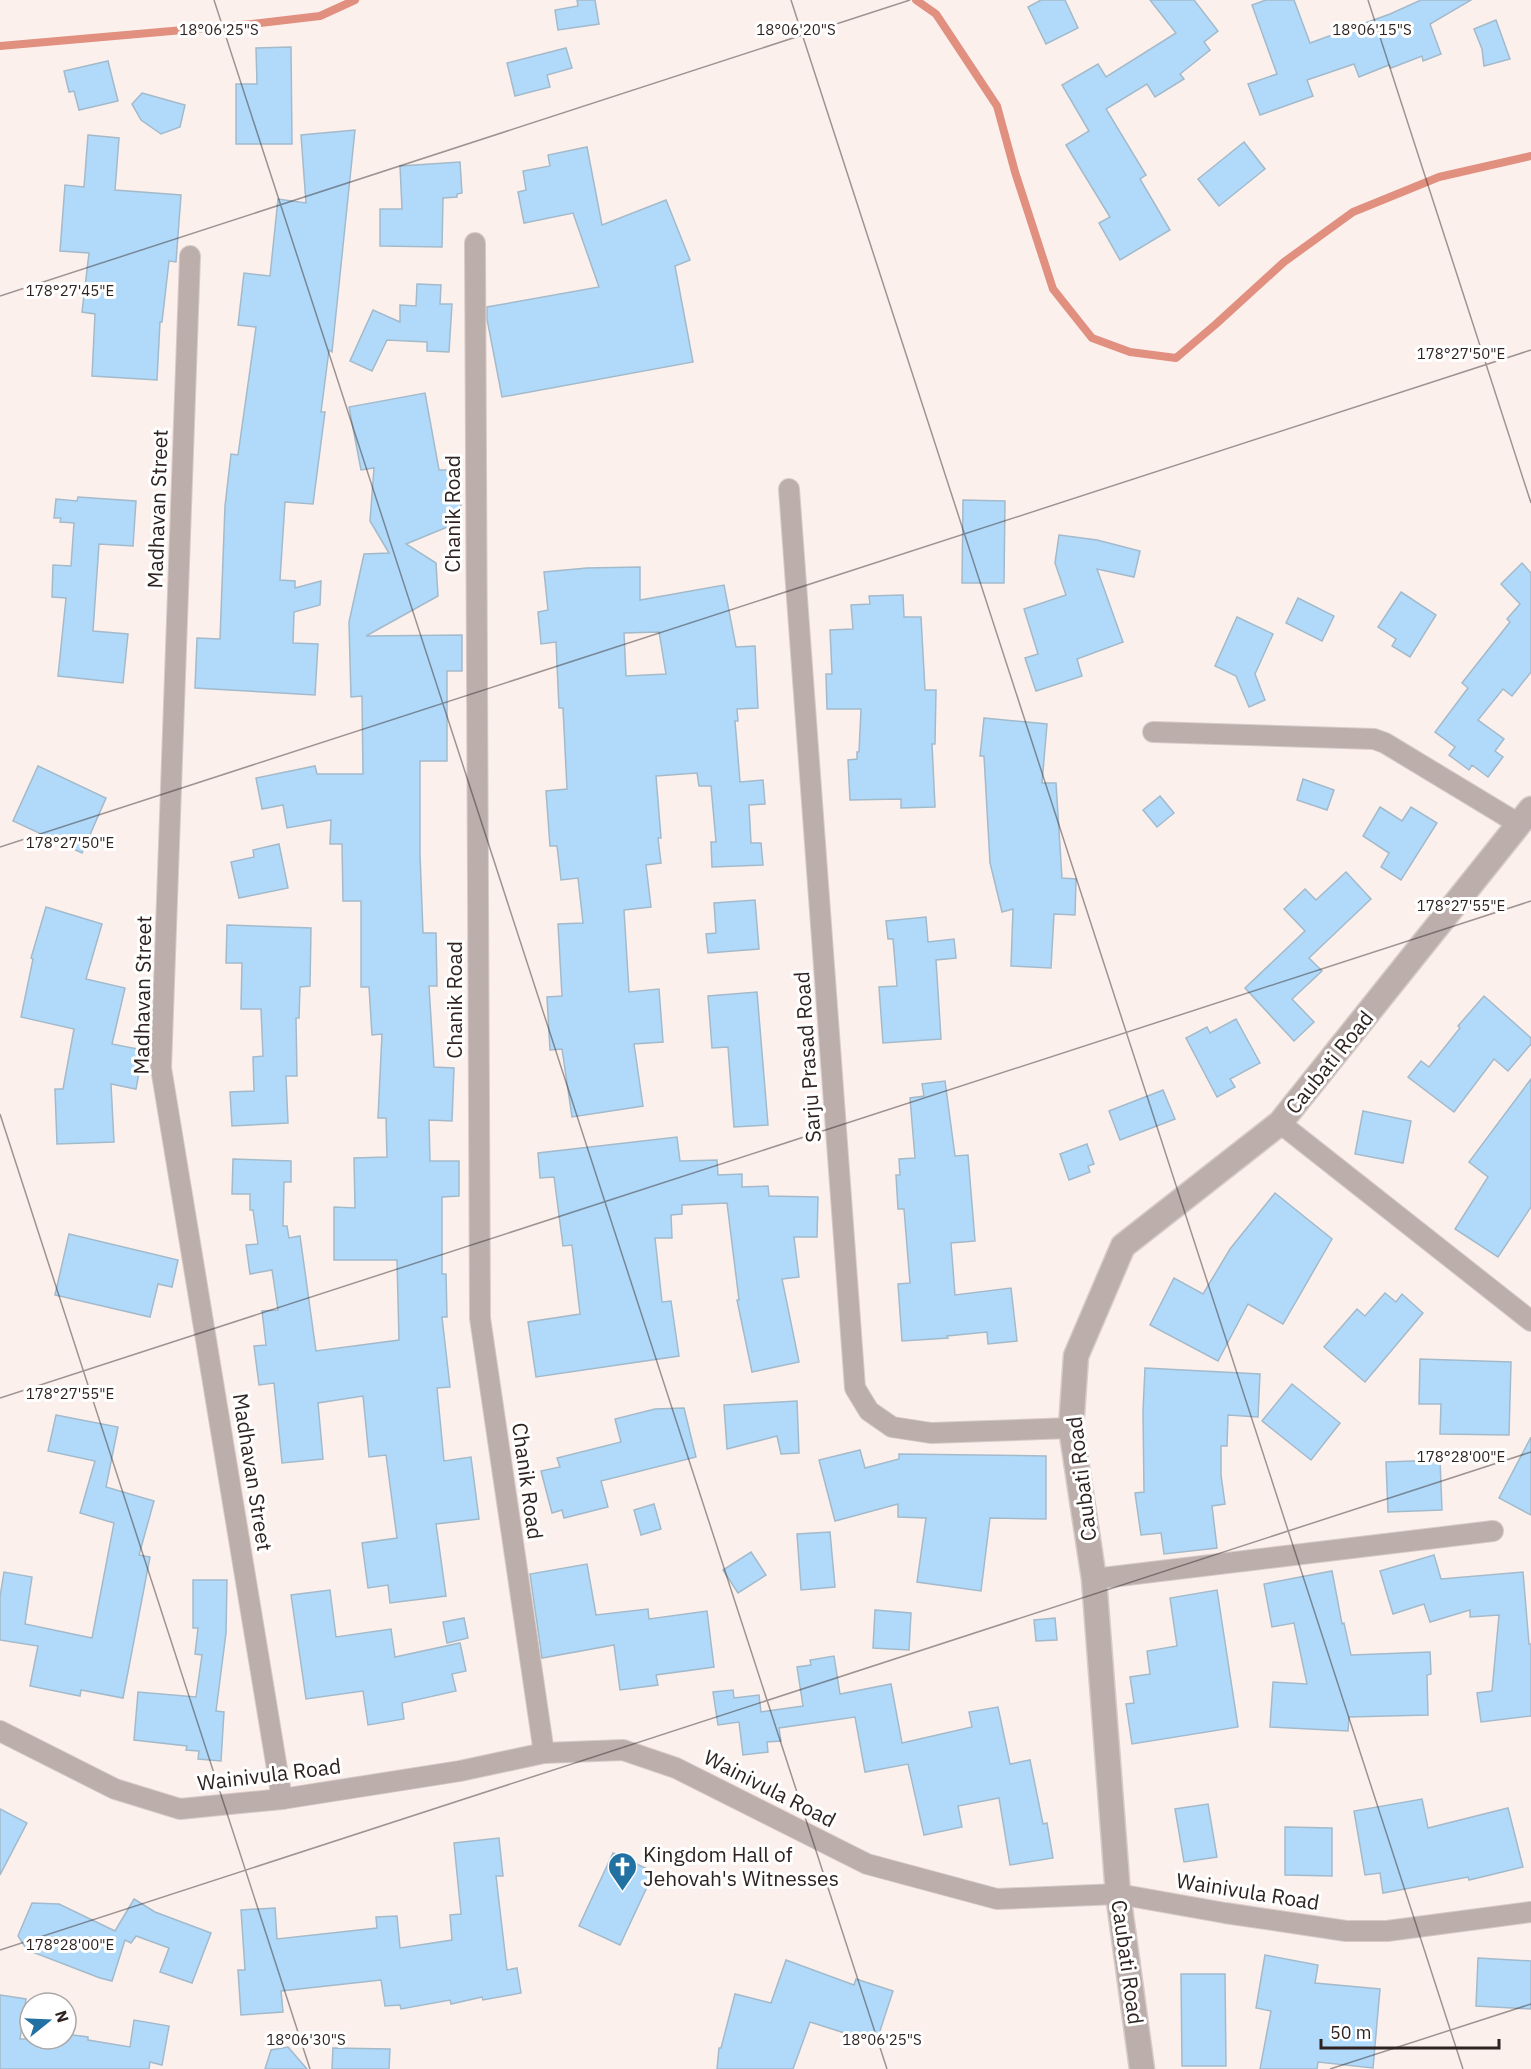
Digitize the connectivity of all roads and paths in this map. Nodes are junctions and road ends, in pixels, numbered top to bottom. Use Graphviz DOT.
graph roads {
  1 [pos="475,243"];
  2 [pos="190,256"];
  3 [pos="789,489"];
  4 [pos="1153,732"];
  5 [pos="1525,816"];
  6 [pos="1280,1124"];
  7 [pos="1531,1321"];
  8 [pos="1071,1428"];
  9 [pos="1493,1531"];
  10 [pos="1094,1579"];
  11 [pos="0,1731"];
  12 [pos="544,1753"];
  13 [pos="282,1799"];
  14 [pos="1118,1893"];
  15 [pos="1531,1912"];
  16 [pos="1142,2069"];
  1 -- 12 [label="street, Chanik Road"];
  2 -- 13 [label="street, Madhavan Street"];
  3 -- 8 [label="street, Sarju Prasad Road"];
  4 -- 5 [label="street"];
  5 -- 6 [label="street, Caubati Road"];
  6 -- 7 [label="street"];
  6 -- 8 [label="street, Caubati Road"];
  8 -- 10 [label="street, Caubati Road"];
  9 -- 10 [label="street"];
  10 -- 14 [label="street, Caubati Road"];
  11 -- 13 [label="street, Wainivula Road"];
  12 -- 13 [label="street, Wainivula Road"];
  12 -- 14 [label="street, Wainivula Road"];
  14 -- 15 [label="street, Wainivula Road"];
  14 -- 16 [label="street, Caubati Road"];
}
